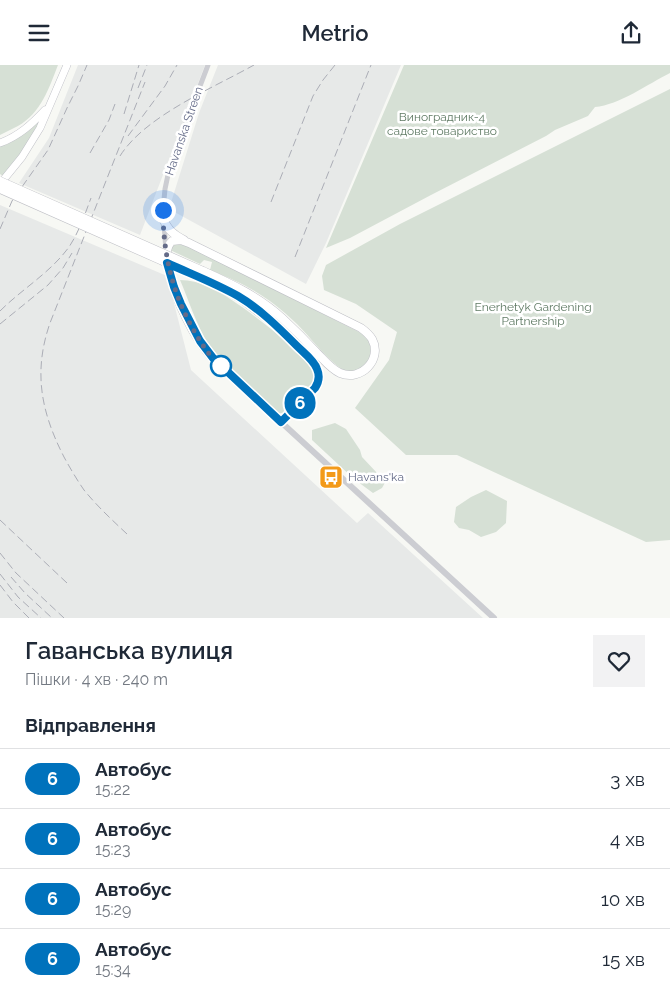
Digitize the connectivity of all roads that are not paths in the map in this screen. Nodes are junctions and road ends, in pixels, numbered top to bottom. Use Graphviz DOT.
graph roads {
  1 [pos="67,65"];
  2 [pos="208,65"];
  3 [pos="49,107"];
  4 [pos="0,143"];
  5 [pos="0,183"];
  6 [pos="0,189"];
  7 [pos="163,219"];
  8 [pos="190,243"];
  9 [pos="166,257"];
  10 [pos="202,275"];
  11 [pos="281,422"];
  12 [pos="494,618"];
  1 -- 3 [label="main road"];
  2 -- 7 [label="street, Havanska Streen"];
  3 -- 4 [label="main road"];
  3 -- 5 [label="main road"];
  5 -- 10 [label="main road, bridge"];
  6 -- 10 [label="main road, bridge"];
  7 -- 8 [label="main road"];
  7 -- 9 [label="street, Havanska Streen"];
  8 -- 9 [label="main road"];
  8 -- 10 [label="main road"];
  9 -- 11 [label="main road"];
  10 -- 11 [label="main road"];
  11 -- 12 [label="street"];
}
